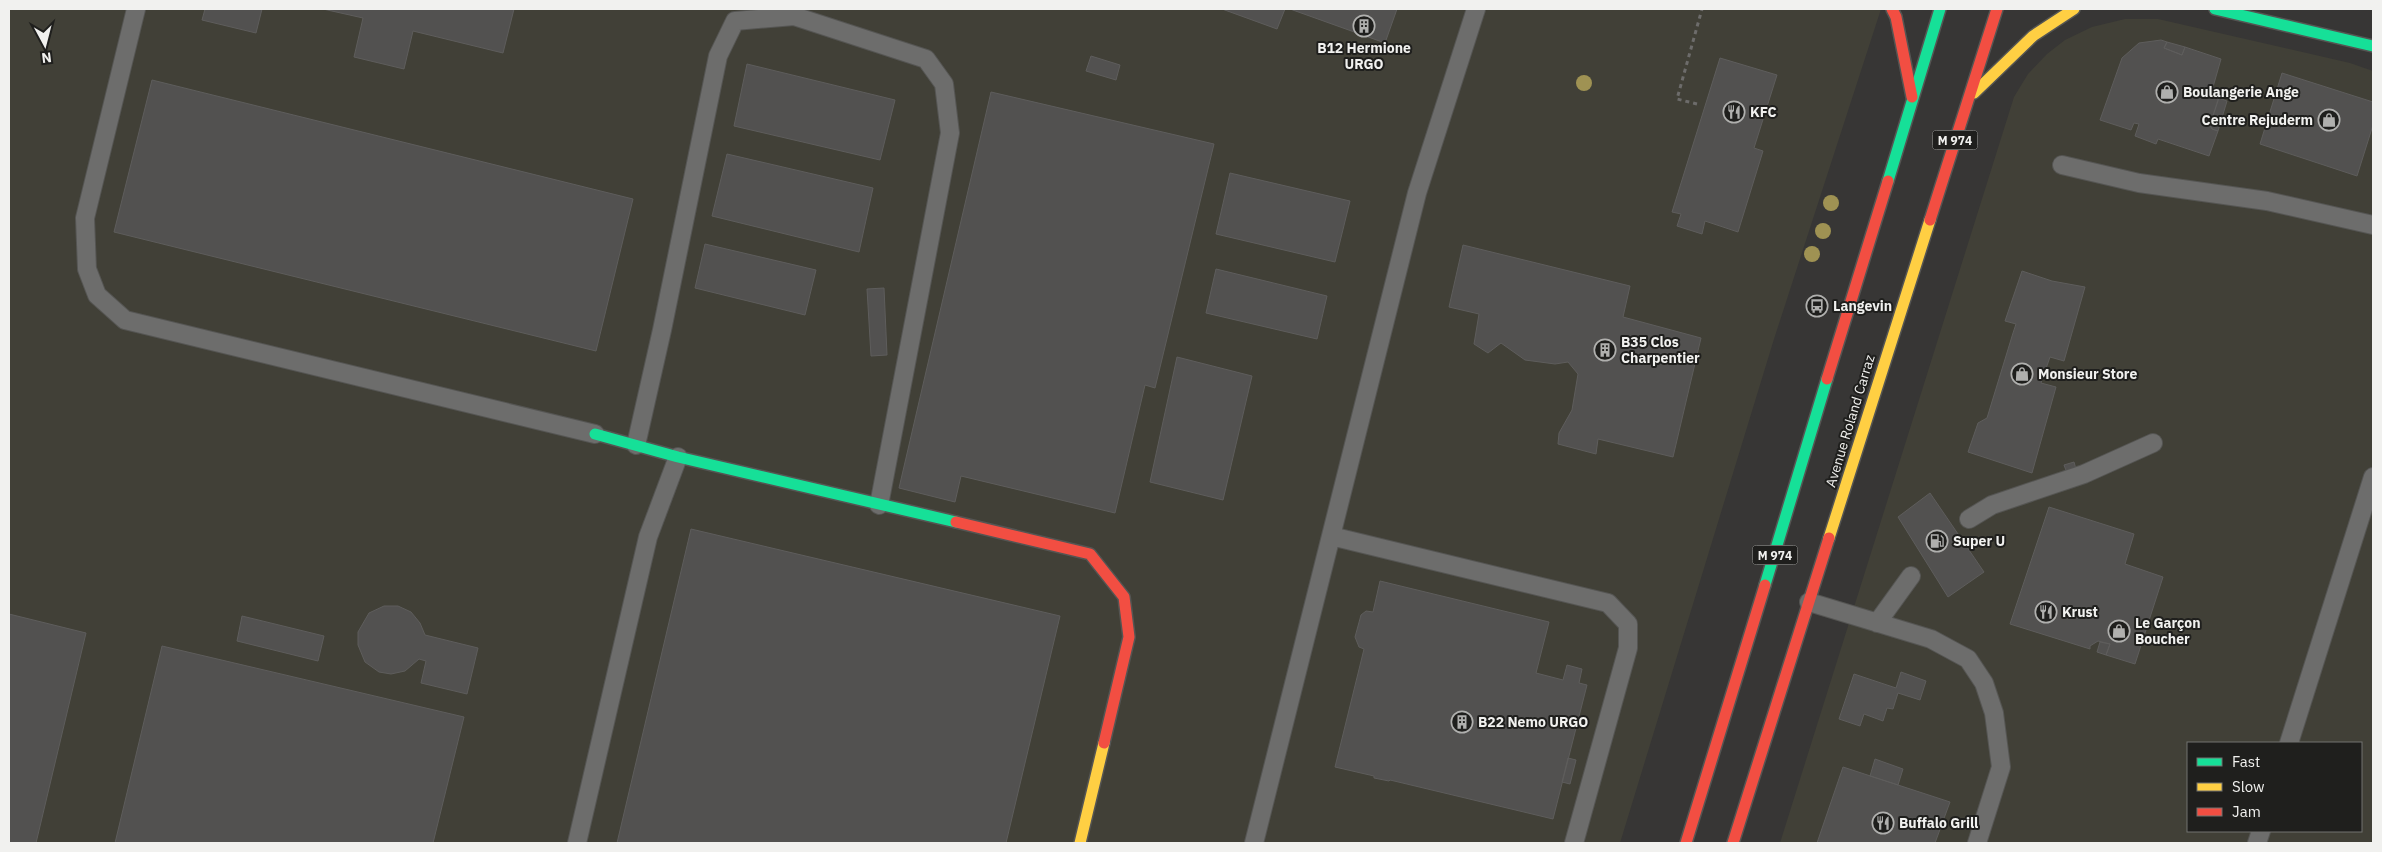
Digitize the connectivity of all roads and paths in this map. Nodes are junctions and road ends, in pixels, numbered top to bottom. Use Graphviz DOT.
graph roads {
  1 [pos="136,9"];
  2 [pos="1476,9"];
  3 [pos="1702,9"];
  4 [pos="1892,9"];
  5 [pos="1940,9"];
  6 [pos="1997,9"];
  7 [pos="2074,9"];
  8 [pos="2216,9"];
  9 [pos="2373,46"];
  10 [pos="1969,98"];
  11 [pos="1913,99"];
  12 [pos="1698,104"];
  13 [pos="2062,165"];
  14 [pos="2373,225"];
  15 [pos="595,434"];
  16 [pos="2153,443"];
  17 [pos="636,445"];
  18 [pos="678,458"];
  19 [pos="2373,477"];
  20 [pos="879,504"];
  21 [pos="1969,519"];
  22 [pos="1331,536"];
  23 [pos="1911,576"];
  24 [pos="1809,602"];
  25 [pos="1877,623"];
  26 [pos="2289,742"];
  27 [pos="577,843"];
  28 [pos="1080,843"];
  29 [pos="1254,843"];
  30 [pos="1574,843"];
  31 [pos="1686,843"];
  32 [pos="1733,843"];
  33 [pos="1977,843"];
  1 -- 15 [label="lane"];
  2 -- 22 [label="lane"];
  3 -- 12 [label="path"];
  4 -- 11 [label="main road"];
  5 -- 11 [label="main road, M 974"];
  6 -- 10 [label="main road, Avenue Roland Carraz / M 974"];
  7 -- 10 [label="main road"];
  8 -- 9 [label="main road"];
  10 -- 24 [label="main road, Avenue Roland Carraz / M 974"];
  11 -- 31 [label="main road, M 974"];
  13 -- 14 [label="lane"];
  15 -- 17 [label="main road"];
  16 -- 21 [label="lane"];
  17 -- 18 [label="main road"];
  17 -- 20 [label="lane"];
  18 -- 20 [label="main road"];
  18 -- 27 [label="lane"];
  19 -- 26 [label="lane"];
  20 -- 28 [label="main road"];
  22 -- 29 [label="lane"];
  22 -- 30 [label="lane"];
  23 -- 25 [label="lane"];
  24 -- 25 [label="lane"];
  24 -- 32 [label="main road, Avenue Roland Carraz / M 974"];
  25 -- 33 [label="lane"];
}
